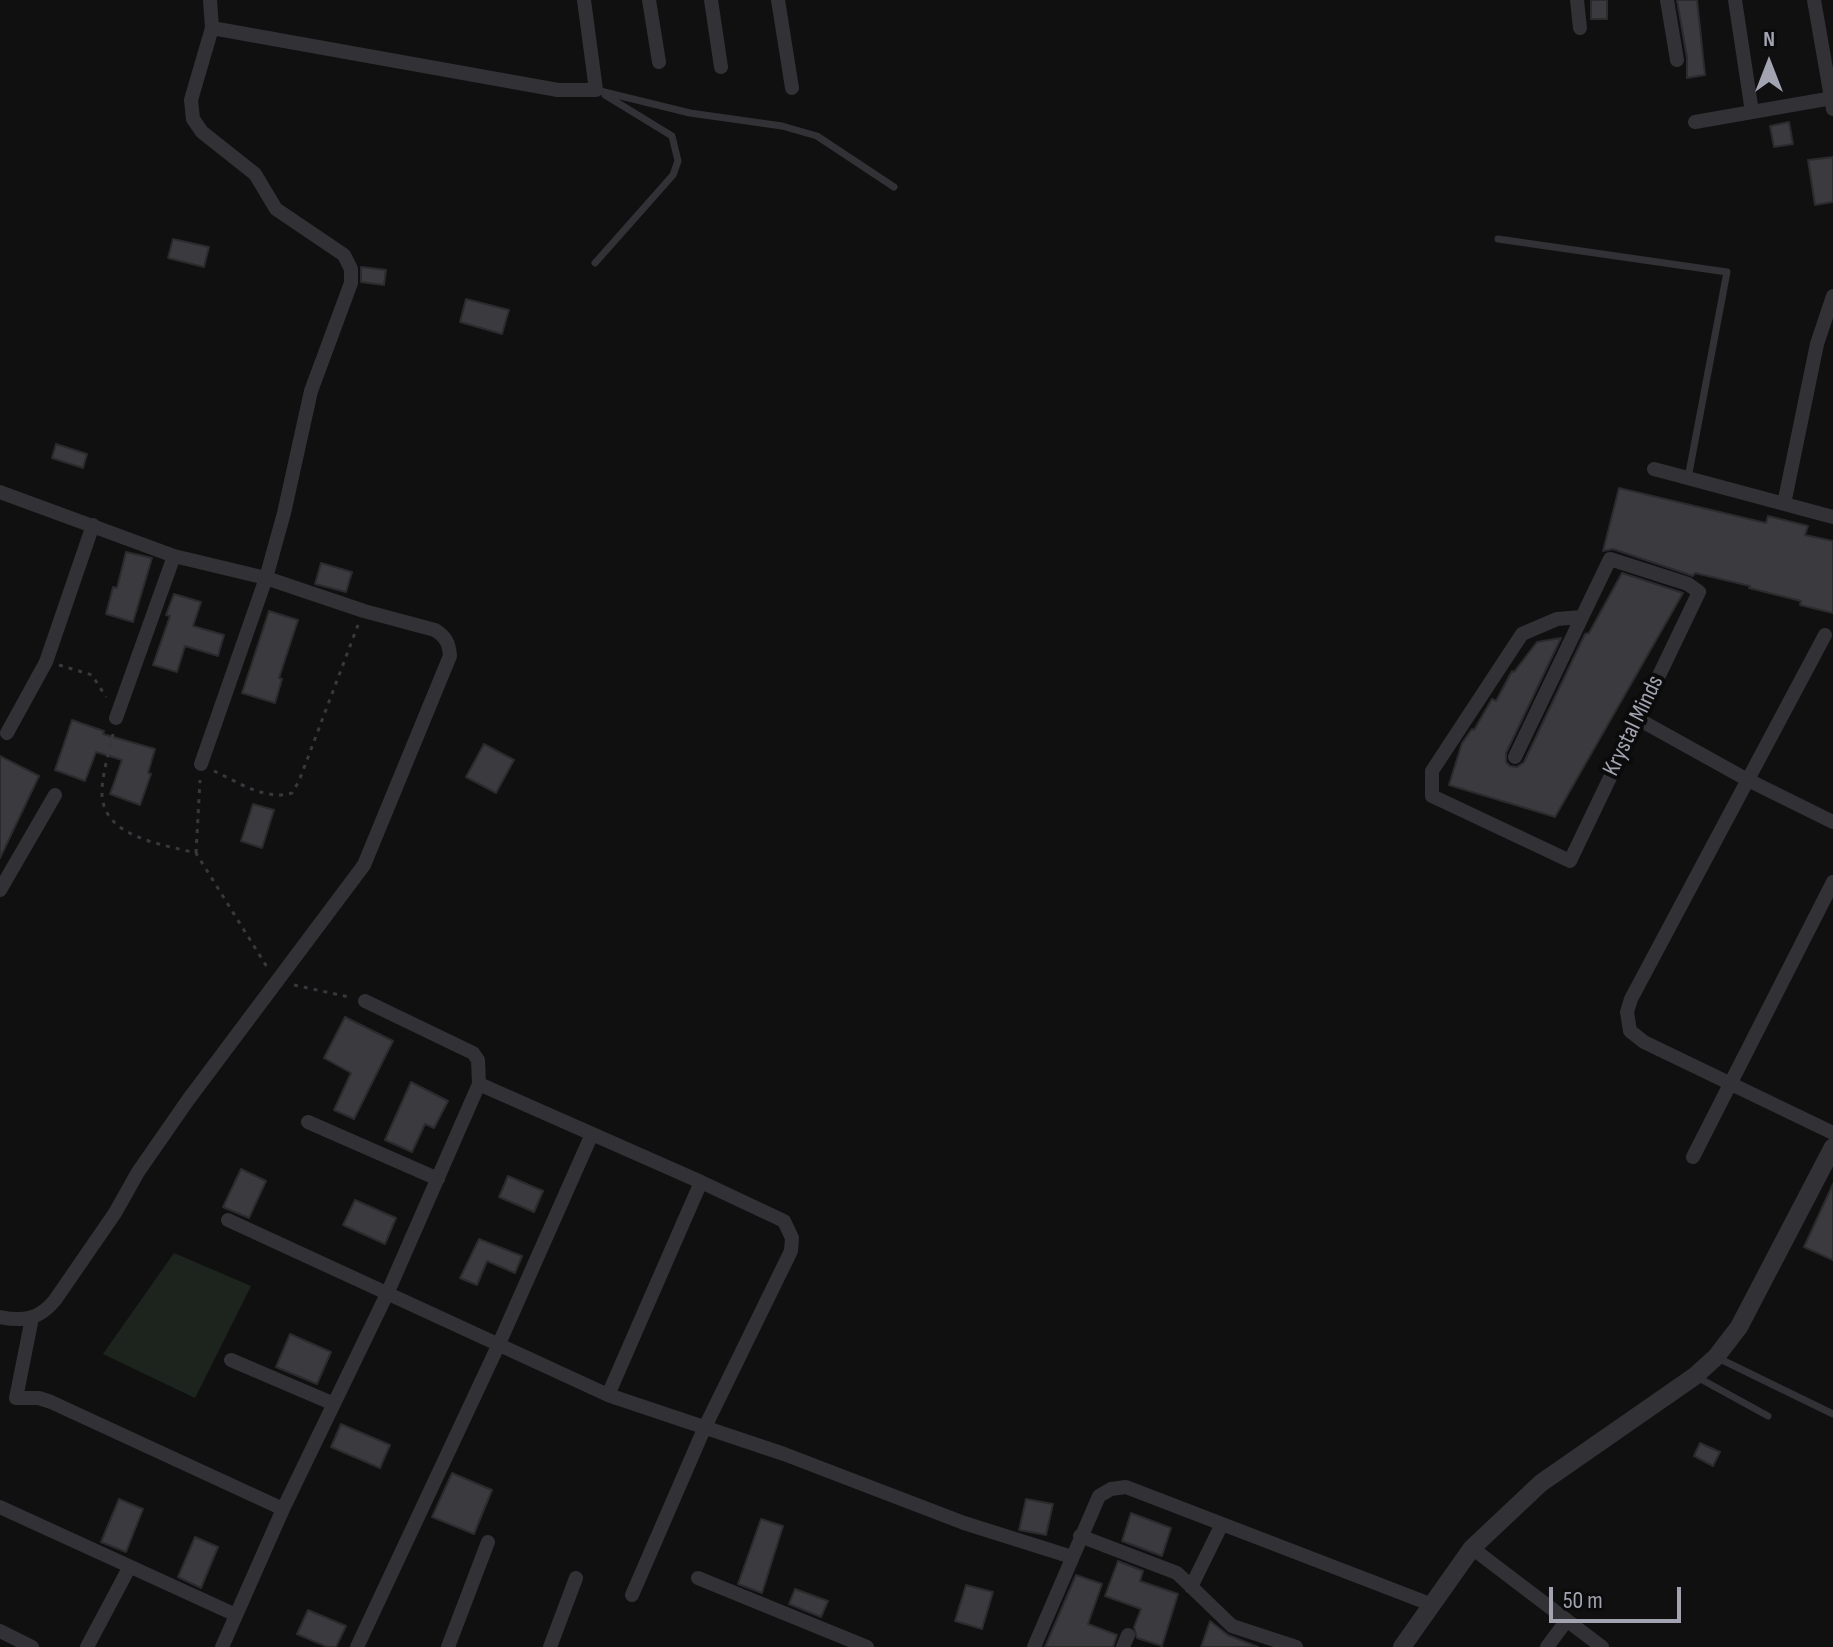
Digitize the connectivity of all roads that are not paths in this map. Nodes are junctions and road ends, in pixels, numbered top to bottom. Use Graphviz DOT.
graph roads {
  1 [pos="210,0"];
  2 [pos="584,0"];
  3 [pos="649,0"];
  4 [pos="711,0"];
  5 [pos="778,0"];
  6 [pos="1577,0"];
  7 [pos="1667,0"];
  8 [pos="1735,0"];
  9 [pos="1814,0"];
  10 [pos="212,28"];
  11 [pos="1580,28"];
  12 [pos="1677,60"];
  13 [pos="659,62"];
  14 [pos="721,67"];
  15 [pos="792,88"];
  16 [pos="596,90"];
  17 [pos="1832,102"];
  18 [pos="1752,112"];
  19 [pos="1695,122"];
  20 [pos="894,187"];
  21 [pos="1498,239"];
  22 [pos="595,263"];
  23 [pos="1833,296"];
  24 [pos="1654,469"];
  25 [pos="1688,478"];
  26 [pos="0,492"];
  27 [pos="1784,504"];
  28 [pos="1833,517"];
  29 [pos="93,525"];
  30 [pos="174,556"];
  31 [pos="266,578"];
  32 [pos="1582,617"];
  33 [pos="1825,635"];
  34 [pos="116,718"];
  35 [pos="1638,719"];
  36 [pos="7,733"];
  37 [pos="1515,757"];
  38 [pos="201,764"];
  39 [pos="1746,779"];
  40 [pos="55,795"];
  41 [pos="1833,822"];
  42 [pos="1833,882"];
  43 [pos="0,890"];
  44 [pos="365,1001"];
  45 [pos="1729,1083"];
  46 [pos="479,1084"];
  47 [pos="308,1122"];
  48 [pos="1833,1133"];
  49 [pos="592,1134"];
  50 [pos="1833,1147"];
  51 [pos="1693,1157"];
  52 [pos="438,1179"];
  53 [pos="701,1182"];
  54 [pos="228,1220"];
  55 [pos="387,1294"];
  56 [pos="0,1317"];
  57 [pos="32,1318"];
  58 [pos="498,1346"];
  59 [pos="1716,1357"];
  60 [pos="231,1360"];
  61 [pos="1695,1376"];
  62 [pos="608,1395"];
  63 [pos="334,1404"];
  64 [pos="1833,1414"];
  65 [pos="1768,1416"];
  66 [pos="704,1429"];
  67 [pos="0,1507"];
  68 [pos="283,1509"];
  69 [pos="1222,1524"];
  70 [pos="1080,1536"];
  71 [pos="488,1542"];
  72 [pos="1472,1548"];
  73 [pos="1072,1557"];
  74 [pos="129,1568"];
  75 [pos="576,1578"];
  76 [pos="698,1578"];
  77 [pos="1191,1587"];
  78 [pos="632,1595"];
  79 [pos="1430,1604"];
  80 [pos="236,1615"];
  81 [pos="1567,1620"];
  82 [pos="0,1631"];
  83 [pos="32,1647"];
  84 [pos="87,1647"];
  85 [pos="222,1647"];
  86 [pos="357,1647"];
  87 [pos="448,1647"];
  88 [pos="550,1647"];
  89 [pos="867,1647"];
  90 [pos="1034,1647"];
  91 [pos="1296,1647"];
  92 [pos="1402,1647"];
  93 [pos="1547,1647"];
  94 [pos="1602,1647"];
  1 -- 10 [label="street"];
  2 -- 16 [label="street"];
  3 -- 13 [label="street"];
  4 -- 14 [label="street"];
  5 -- 15 [label="street"];
  6 -- 11 [label="street"];
  7 -- 12 [label="street"];
  8 -- 18 [label="street"];
  9 -- 17 [label="street"];
  10 -- 16 [label="street"];
  10 -- 31 [label="street"];
  16 -- 20 [label="lane"];
  16 -- 22 [label="lane"];
  17 -- 18 [label="street"];
  18 -- 19 [label="street"];
  21 -- 25 [label="lane"];
  23 -- 27 [label="street"];
  24 -- 25 [label="street"];
  25 -- 27 [label="street"];
  26 -- 29 [label="street"];
  27 -- 28 [label="street"];
  29 -- 30 [label="street"];
  29 -- 36 [label="street"];
  30 -- 31 [label="street"];
  30 -- 34 [label="street"];
  31 -- 38 [label="street"];
  31 -- 57 [label="street"];
  32 -- 35 [label="street, Krystal Minds"];
  32 -- 35 [label="street, Krystal Minds"];
  32 -- 37 [label="street"];
  33 -- 39 [label="street"];
  35 -- 39 [label="street"];
  39 -- 41 [label="street"];
  39 -- 45 [label="street"];
  40 -- 43 [label="street"];
  42 -- 45 [label="street"];
  44 -- 46 [label="street"];
  45 -- 48 [label="street"];
  45 -- 51 [label="street"];
  46 -- 49 [label="street"];
  46 -- 52 [label="street"];
  47 -- 52 [label="street"];
  49 -- 53 [label="street"];
  49 -- 58 [label="street"];
  50 -- 59 [label="street"];
  52 -- 55 [label="street"];
  53 -- 62 [label="street"];
  53 -- 66 [label="street"];
  54 -- 55 [label="street"];
  55 -- 58 [label="street"];
  55 -- 63 [label="street"];
  56 -- 57 [label="street"];
  57 -- 68 [label="street"];
  58 -- 62 [label="street"];
  58 -- 86 [label="street"];
  59 -- 61 [label="street"];
  59 -- 64 [label="lane"];
  60 -- 63 [label="street"];
  61 -- 65 [label="lane"];
  61 -- 72 [label="street"];
  62 -- 66 [label="street"];
  63 -- 68 [label="street"];
  66 -- 73 [label="street"];
  66 -- 78 [label="street"];
  67 -- 74 [label="street"];
  68 -- 80 [label="street"];
  69 -- 70 [label="street"];
  69 -- 77 [label="street"];
  69 -- 79 [label="street"];
  70 -- 73 [label="street"];
  70 -- 77 [label="street"];
  71 -- 87 [label="street"];
  72 -- 79 [label="street"];
  72 -- 81 [label="street"];
  73 -- 90 [label="street"];
  74 -- 80 [label="street"];
  74 -- 84 [label="street"];
  75 -- 88 [label="street"];
  76 -- 89 [label="street"];
  77 -- 91 [label="street"];
  79 -- 92 [label="street"];
  80 -- 85 [label="street"];
  81 -- 93 [label="street"];
  81 -- 94 [label="street"];
  82 -- 83 [label="street"];
}
